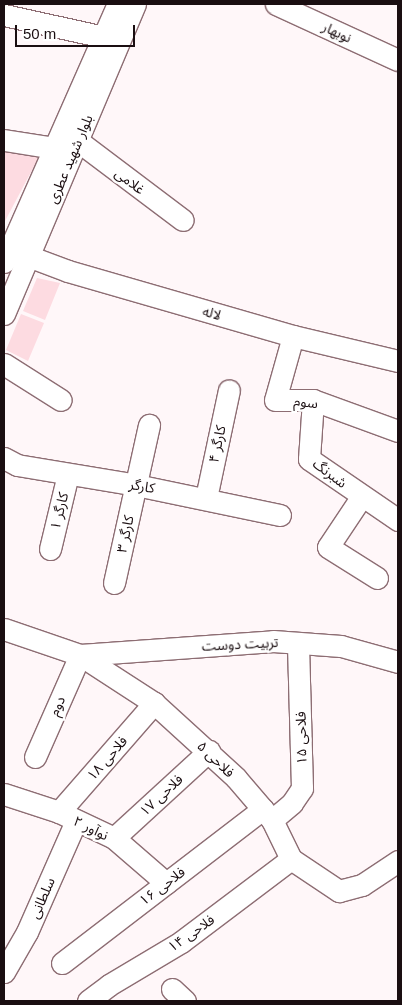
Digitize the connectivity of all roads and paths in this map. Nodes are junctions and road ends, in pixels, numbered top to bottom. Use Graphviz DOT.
graph roads {
  1 [pos="118,4"];
  2 [pos="135,4"];
  3 [pos="276,4"];
  4 [pos="298,8"];
  5 [pos="4,15"];
  6 [pos="104,37"];
  7 [pos="397,56"];
  8 [pos="4,140"];
  9 [pos="78,141"];
  10 [pos="55,148"];
  11 [pos="183,220"];
  12 [pos="11,254"];
  13 [pos="4,314"];
  14 [pos="293,336"];
  15 [pos="398,360"];
  16 [pos="4,364"];
  17 [pos="229,390"];
  18 [pos="61,400"];
  19 [pos="313,400"];
  20 [pos="149,425"];
  21 [pos="398,431"];
  22 [pos="4,458"];
  23 [pos="68,474"];
  24 [pos="136,485"];
  25 [pos="362,496"];
  26 [pos="206,498"];
  27 [pos="280,515"];
  28 [pos="398,520"];
  29 [pos="50,549"];
  30 [pos="377,578"];
  31 [pos="114,583"];
  32 [pos="4,629"];
  33 [pos="298,643"];
  34 [pos="80,655"];
  35 [pos="398,662"];
  36 [pos="154,703"];
  37 [pos="209,751"];
  38 [pos="35,757"];
  39 [pos="6,801"];
  40 [pos="267,815"];
  41 [pos="68,817"];
  42 [pos="114,838"];
  43 [pos="291,859"];
  44 [pos="398,861"];
  45 [pos="166,883"];
  46 [pos="62,962"];
  47 [pos="4,972"];
  48 [pos="88,1001"];
  1 -- 6 [label="street, بلوار شهید عطری"];
  2 -- 9 [label="street, بلوار شهید عطری"];
  3 -- 4 [label="street, نوبهار"];
  4 -- 7 [label="street, نوبهار"];
  5 -- 6 [label="street"];
  6 -- 10 [label="street, بلوار شهید عطری"];
  8 -- 10 [label="street"];
  9 -- 11 [label="street, غلامی"];
  9 -- 12 [label="street, بلوار شهید عطری"];
  10 -- 12 [label="street, بلوار شهید عطری"];
  12 -- 13 [label="street, بلوار شهید عطری"];
  12 -- 14 [label="street, لاله"];
  14 -- 15 [label="street, لاله"];
  14 -- 19 [label="street, سوم"];
  16 -- 18 [label="street"];
  17 -- 26 [label="street, کارگر ۴"];
  19 -- 21 [label="street, سوم"];
  19 -- 25 [label="street, شبرنگ"];
  20 -- 24 [label="street, کارگر ۳"];
  22 -- 23 [label="street, کارگر"];
  23 -- 24 [label="street, کارگر"];
  23 -- 29 [label="street, کارگر ۱"];
  24 -- 26 [label="street, کارگر"];
  24 -- 31 [label="street, کارگر ۳"];
  25 -- 28 [label="street, شبرنگ"];
  25 -- 30 [label="street"];
  26 -- 27 [label="street, کارگر"];
  32 -- 34 [label="street, فلاحی ۵"];
  33 -- 34 [label="street, تربیت دوست"];
  33 -- 35 [label="street, تربیت دوست"];
  33 -- 40 [label="street, فلاحی ۱۵"];
  34 -- 36 [label="street, فلاحی ۵"];
  34 -- 38 [label="street, دوم"];
  36 -- 37 [label="street, فلاحی ۵"];
  36 -- 41 [label="street, فلاحی ۱۸"];
  37 -- 40 [label="street, فلاحی ۵"];
  37 -- 42 [label="street, فلاحی ۱۷"];
  39 -- 41 [label="street, نوآور ۲"];
  40 -- 43 [label="street, فلاحی ۵"];
  40 -- 45 [label="street, فلاحی ۱۶"];
  41 -- 42 [label="street, نوآور ۲"];
  41 -- 47 [label="street, سلطانی"];
  42 -- 45 [label="street, نوآور ۲"];
  43 -- 44 [label="street, فلاحی ۵"];
  43 -- 48 [label="street, فلاحی ۱۴"];
  45 -- 46 [label="street, فلاحی ۱۶"];
}
